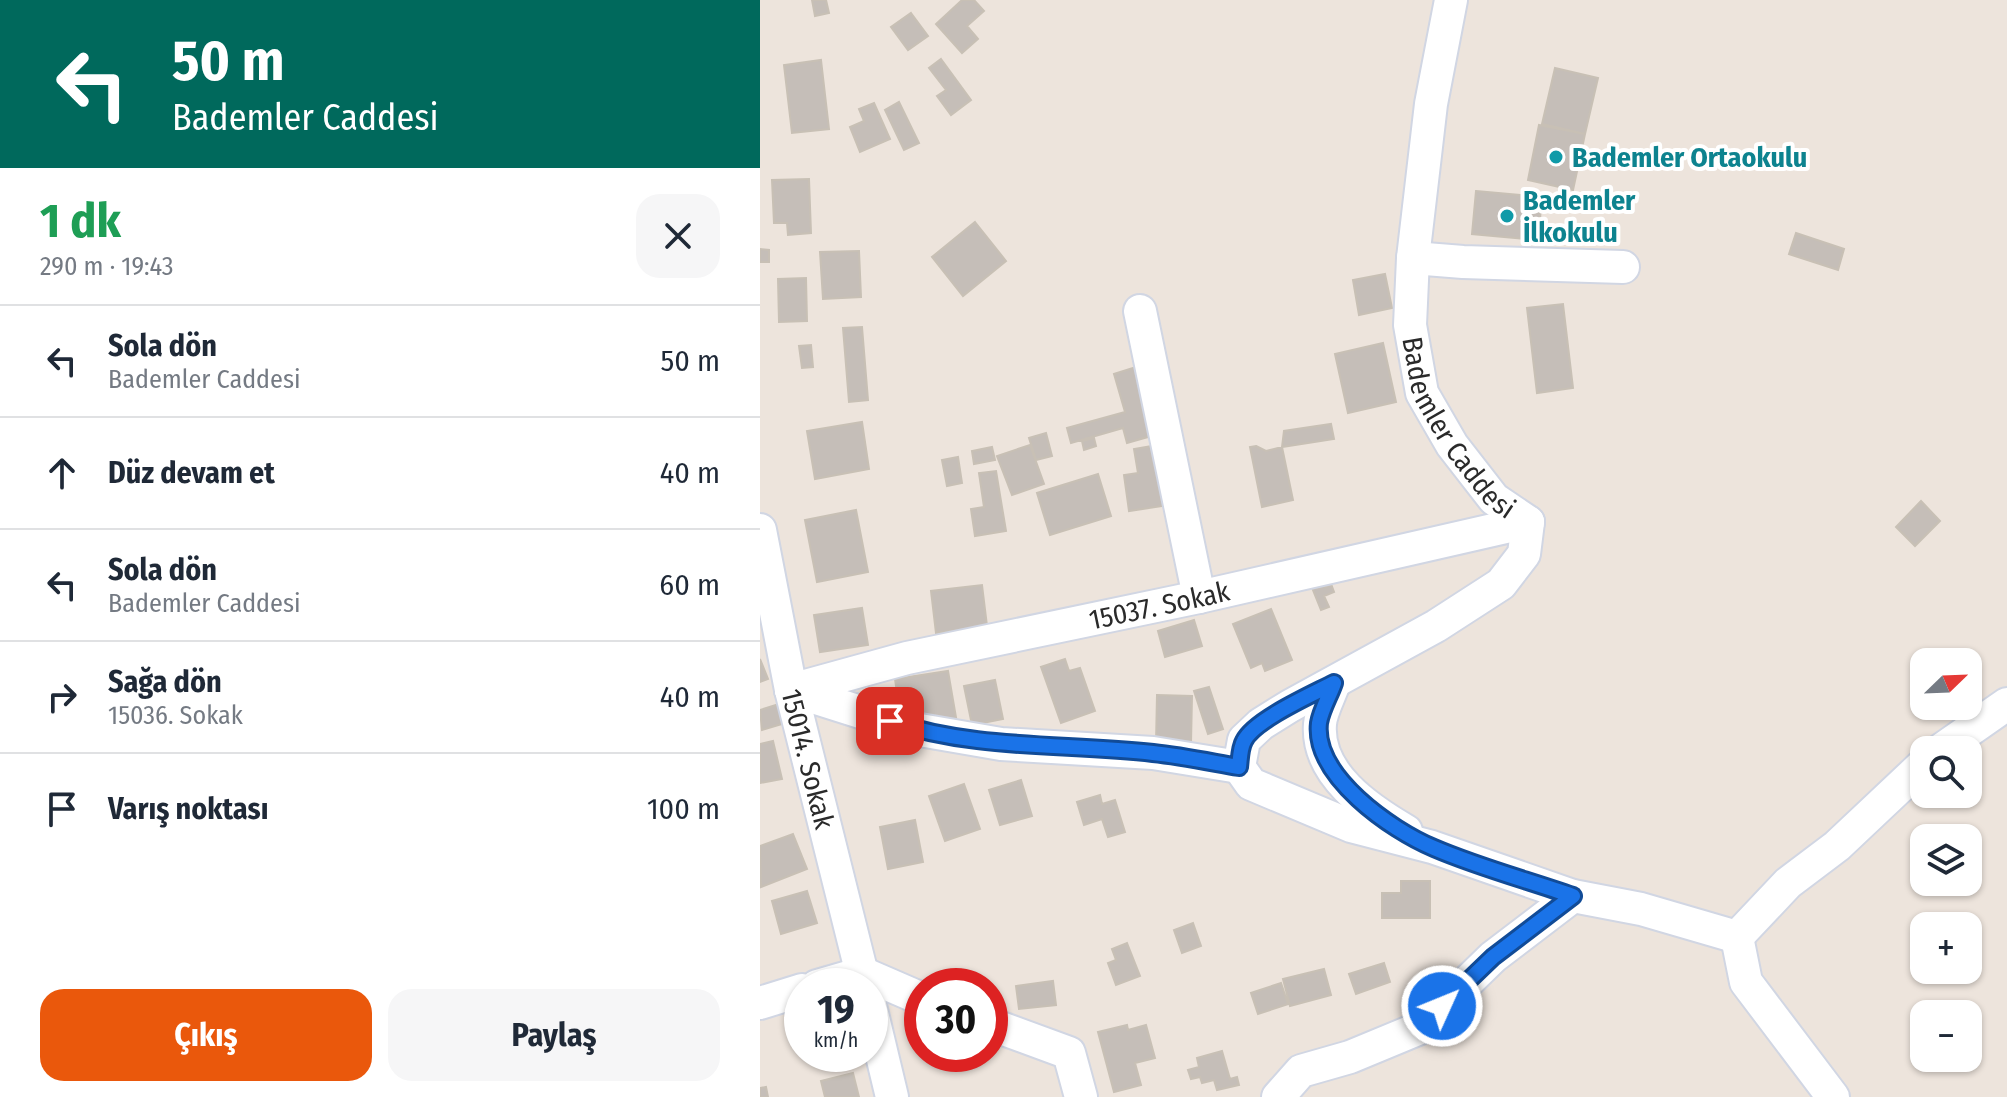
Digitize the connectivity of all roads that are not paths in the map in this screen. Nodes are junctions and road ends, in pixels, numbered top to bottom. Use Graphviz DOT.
graph roads {
  1 [pos="1451,0"];
  2 [pos="1413,258"];
  3 [pos="1623,267"];
  4 [pos="1140,311"];
  5 [pos="1528,522"];
  6 [pos="760,530"];
  7 [pos="1199,597"];
  8 [pos="1334,683"];
  9 [pos="791,690"];
  10 [pos="2007,704"];
  11 [pos="1961,736"];
  12 [pos="1239,767"];
  13 [pos="1910,777"];
  14 [pos="1432,847"];
  15 [pos="1573,896"];
  16 [pos="1737,937"];
  17 [pos="861,968"];
  18 [pos="784,996"];
  19 [pos="760,1003"];
  20 [pos="1008,1031"];
  21 [pos="886,1072"];
  22 [pos="892,1097"];
  23 [pos="1081,1097"];
  24 [pos="1278,1097"];
  25 [pos="1833,1097"];
  1 -- 2 [label="street, Bademler Caddesi"];
  2 -- 3 [label="street"];
  2 -- 5 [label="street, Bademler Caddesi"];
  4 -- 7 [label="street"];
  5 -- 7 [label="street, 15037. Sokak"];
  5 -- 8 [label="street, Bademler Caddesi"];
  6 -- 9 [label="street, 15014. Sokak"];
  7 -- 9 [label="street, 15037. Sokak"];
  8 -- 12 [label="street, Bademler Caddesi"];
  8 -- 14 [label="street"];
  9 -- 12 [label="street"];
  9 -- 17 [label="street, 15014. Sokak"];
  10 -- 11 [label="street"];
  12 -- 14 [label="street"];
  13 -- 16 [label="street"];
  14 -- 15 [label="street"];
  15 -- 16 [label="street"];
  15 -- 24 [label="street"];
  16 -- 25 [label="street"];
  18 -- 19 [label="street"];
  20 -- 23 [label="street"];
  21 -- 22 [label="street"];
}
